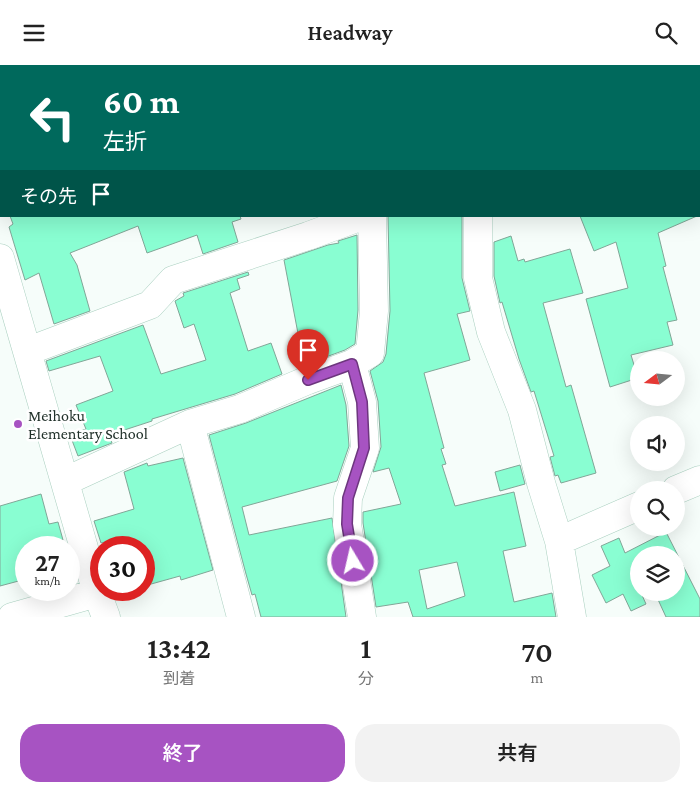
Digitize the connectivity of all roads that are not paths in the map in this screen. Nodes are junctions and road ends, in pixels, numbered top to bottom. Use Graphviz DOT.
graph roads {
  1 [pos="359,217"];
  2 [pos="372,217"];
  3 [pos="478,217"];
  4 [pos="0,258"];
  5 [pos="28,351"];
  6 [pos="352,364"];
  7 [pos="190,424"];
  8 [pos="700,480"];
  9 [pos="66,481"];
  10 [pos="685,486"];
  11 [pos="630,510"];
  12 [pos="559,541"];
  13 [pos="102,605"];
  14 [pos="12,617"];
  15 [pos="242,617"];
  16 [pos="362,617"];
  17 [pos="572,617"];
  1 -- 5 [label="street"];
  2 -- 6 [label="street"];
  3 -- 12 [label="street"];
  4 -- 5 [label="street"];
  5 -- 9 [label="street"];
  6 -- 7 [label="street"];
  6 -- 16 [label="street"];
  7 -- 9 [label="street"];
  7 -- 15 [label="street"];
  8 -- 10 [label="street"];
  9 -- 13 [label="street"];
  11 -- 12 [label="street"];
  12 -- 17 [label="street"];
  13 -- 14 [label="street"];
}
